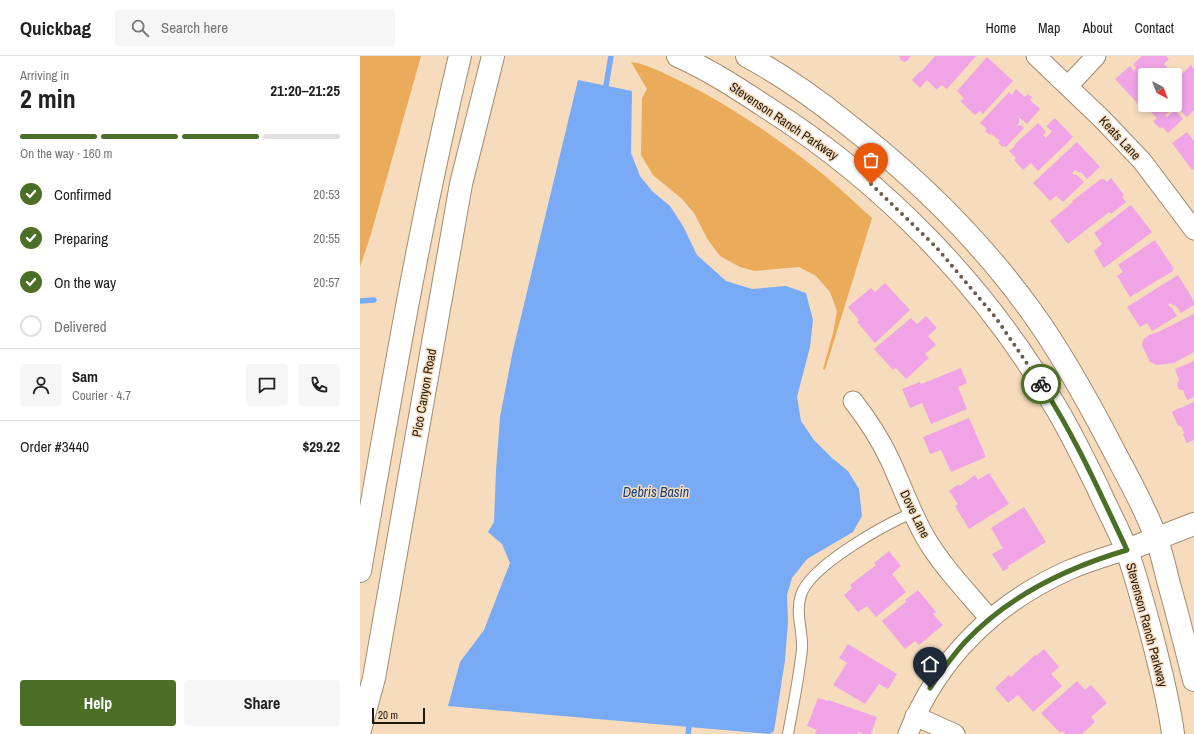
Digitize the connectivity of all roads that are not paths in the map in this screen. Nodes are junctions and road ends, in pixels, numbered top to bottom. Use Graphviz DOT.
graph roads {
  1 [pos="460,56"];
  2 [pos="493,56"];
  3 [pos="678,56"];
  4 [pos="748,56"];
  5 [pos="1036,56"];
  6 [pos="1096,56"];
  7 [pos="1068,86"];
  8 [pos="1194,230"];
  9 [pos="853,401"];
  10 [pos="912,513"];
  11 [pos="1194,524"];
  12 [pos="1157,539"];
  13 [pos="1127,550"];
  14 [pos="360,571"];
  15 [pos="990,619"];
  16 [pos="1194,680"];
  17 [pos="915,716"];
  18 [pos="360,730"];
  19 [pos="788,734"];
  20 [pos="908,734"];
  21 [pos="955,734"];
  22 [pos="1173,734"];
  1 -- 14 [label="main road"];
  2 -- 18 [label="main road, Pico Canyon Road"];
  3 -- 13 [label="main road, Stevenson Ranch Parkway"];
  4 -- 12 [label="main road"];
  5 -- 7 [label="street, Keats Lane"];
  6 -- 7 [label="street"];
  7 -- 8 [label="street, Keats Lane"];
  9 -- 10 [label="street, Dove Lane"];
  10 -- 15 [label="street, Dove Lane"];
  10 -- 19 [label="lane"];
  11 -- 12 [label="main road"];
  12 -- 13 [label="main road"];
  12 -- 16 [label="main road"];
  13 -- 15 [label="street"];
  13 -- 22 [label="main road, Stevenson Ranch Parkway"];
  15 -- 17 [label="street"];
  17 -- 20 [label="street"];
  17 -- 21 [label="street"];
}
